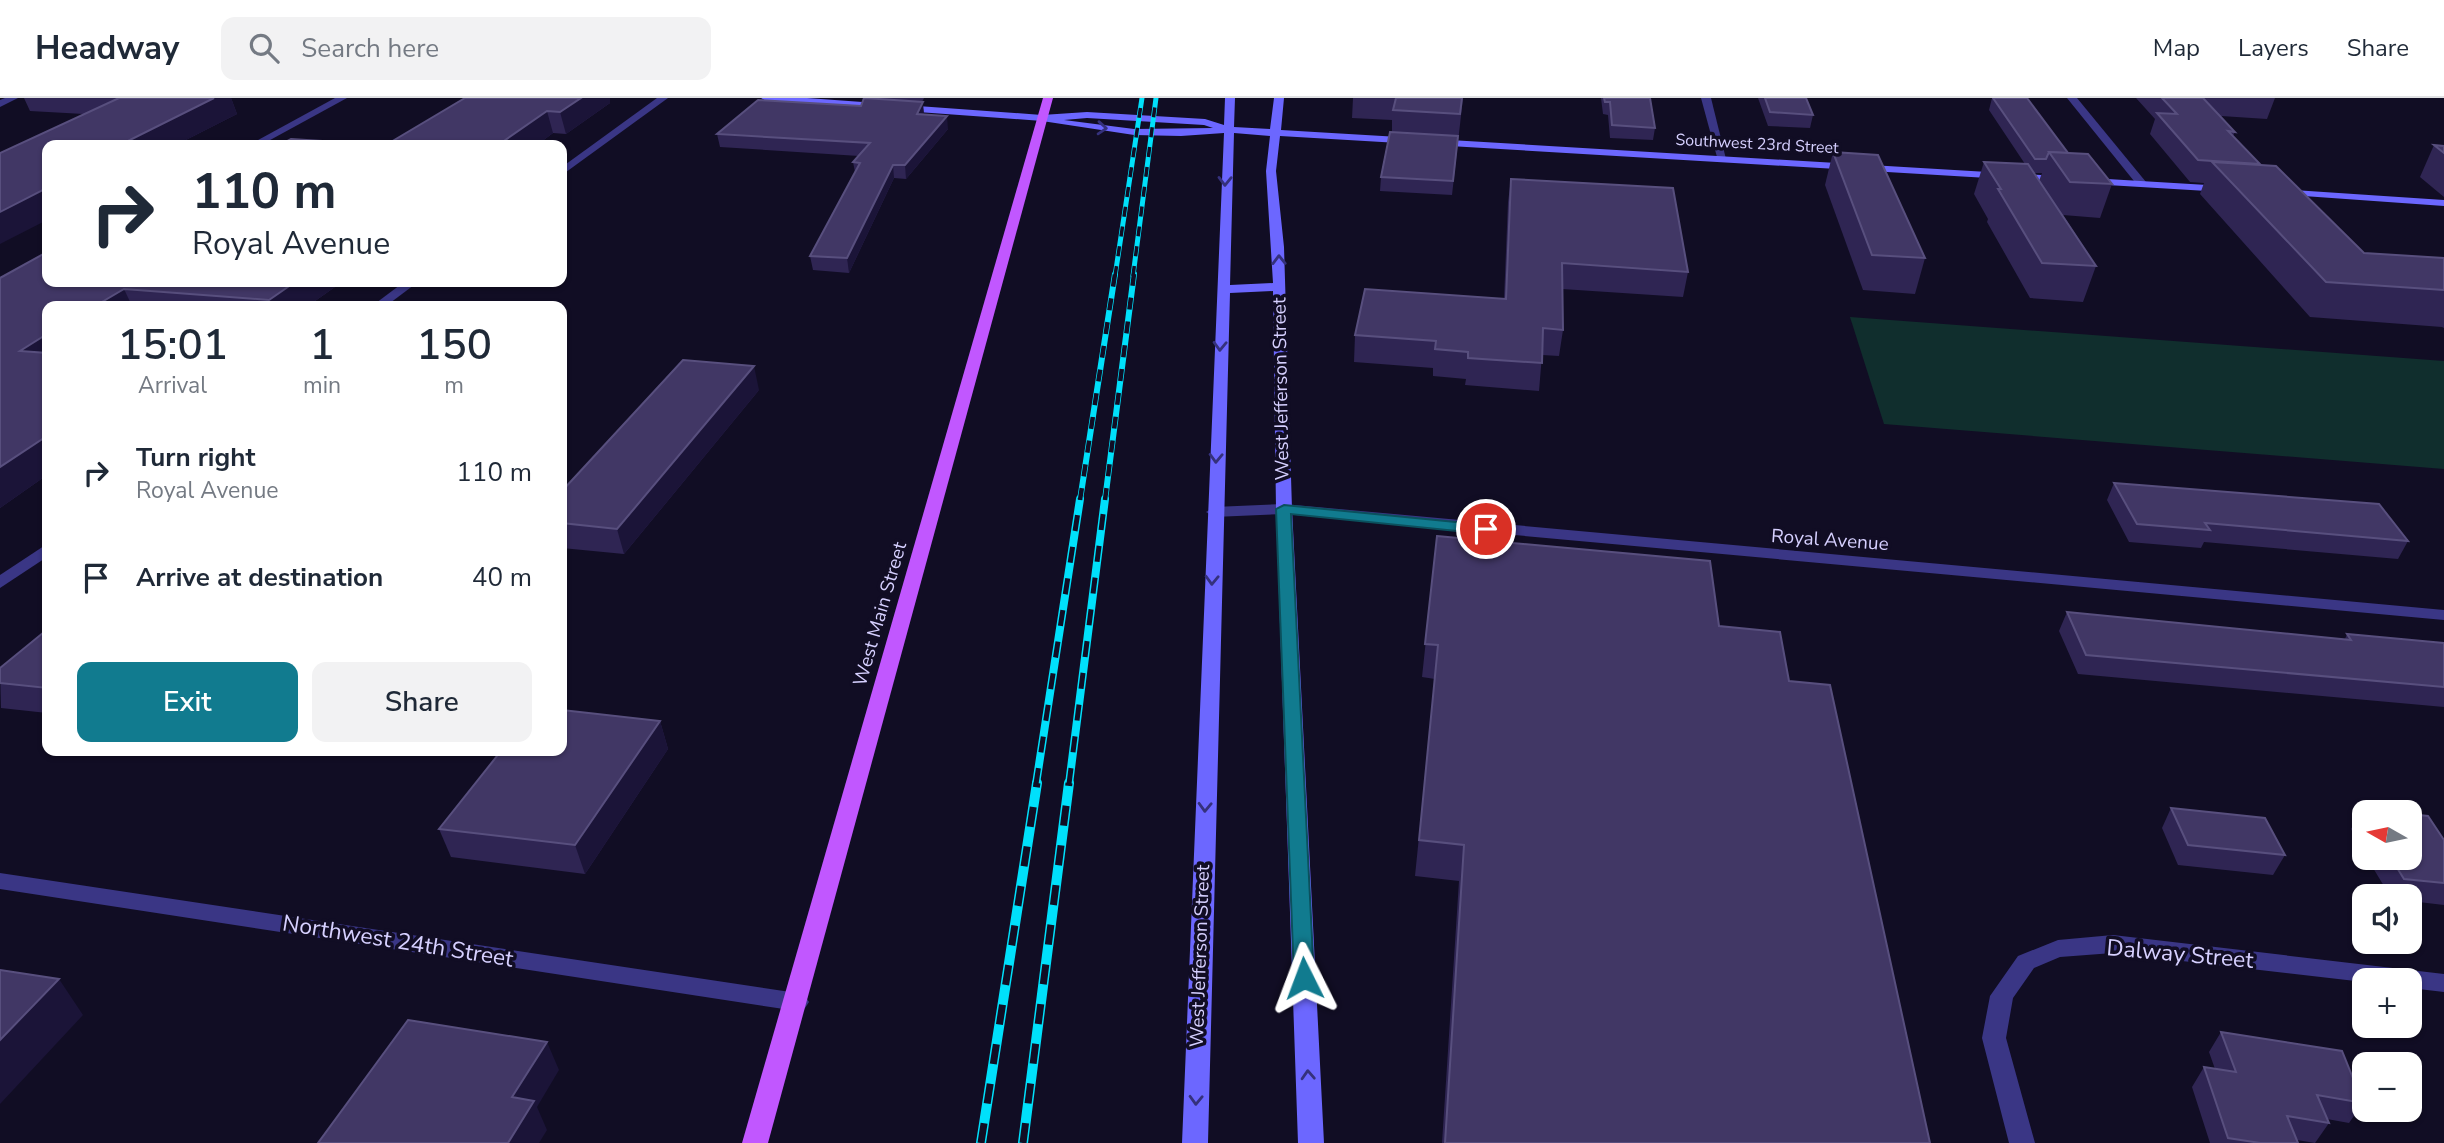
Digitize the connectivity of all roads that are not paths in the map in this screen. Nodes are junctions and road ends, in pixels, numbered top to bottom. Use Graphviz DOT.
graph roads {
  1 [pos="13,98"];
  2 [pos="342,98"];
  3 [pos="663,98"];
  4 [pos="766,98"];
  5 [pos="1048,98"];
  6 [pos="1230,98"];
  7 [pos="1279,98"];
  8 [pos="1706,98"];
  9 [pos="2071,98"];
  10 [pos="0,104"];
  11 [pos="1042,118"];
  12 [pos="1227,130"];
  13 [pos="1277,134"];
  14 [pos="263,140"];
  15 [pos="1721,157"];
  16 [pos="567,168"];
  17 [pos="2142,184"];
  18 [pos="2238,190"];
  19 [pos="2266,191"];
  20 [pos="2444,203"];
  21 [pos="405,287"];
  22 [pos="1279,287"];
  23 [pos="1222,289"];
  24 [pos="385,301"];
  25 [pos="1284,509"];
  26 [pos="1214,512"];
  27 [pos="42,553"];
  28 [pos="0,583"];
  29 [pos="2444,615"];
  30 [pos="0,880"];
  31 [pos="2444,983"];
  32 [pos="797,1002"];
  33 [pos="755,1143"];
  34 [pos="1195,1143"];
  35 [pos="1311,1143"];
  36 [pos="2022,1143"];
  1 -- 10 [label="street"];
  2 -- 14 [label="street"];
  3 -- 16 [label="street"];
  4 -- 11 [label="main road, Southwest 23rd Street"];
  5 -- 11 [label="main road, West Main Street"];
  6 -- 12 [label="main road, West Jefferson Street"];
  7 -- 13 [label="main road, West Jefferson Street"];
  8 -- 15 [label="street"];
  9 -- 17 [label="street"];
  11 -- 12 [label="main road, Southwest 23rd Street"];
  11 -- 32 [label="main road, West Main Street"];
  12 -- 13 [label="main road, Southwest 23rd Street"];
  12 -- 23 [label="main road, West Jefferson Street, one-way"];
  13 -- 15 [label="main road, Southwest 23rd Street"];
  22 -- 13 [label="main road, West Jefferson Street, one-way"];
  15 -- 17 [label="main road, Southwest 23rd Street"];
  17 -- 18 [label="main road, Southwest 23rd Street"];
  19 -- 20 [label="main road"];
  21 -- 24 [label="street"];
  22 -- 23 [label="main road"];
  22 -- 25 [label="main road, West Jefferson Street"];
  23 -- 26 [label="main road, West Jefferson Street, one-way"];
  25 -- 26 [label="street, Royal Avenue"];
  25 -- 29 [label="street, Royal Avenue"];
  35 -- 25 [label="main road, West Jefferson Street, one-way"];
  26 -- 34 [label="main road, West Jefferson Street, one-way"];
  27 -- 28 [label="street"];
  30 -- 32 [label="street, Northwest 24th Street"];
  31 -- 36 [label="street, Dalway Street"];
  32 -- 33 [label="main road, West Main Street"];
}
